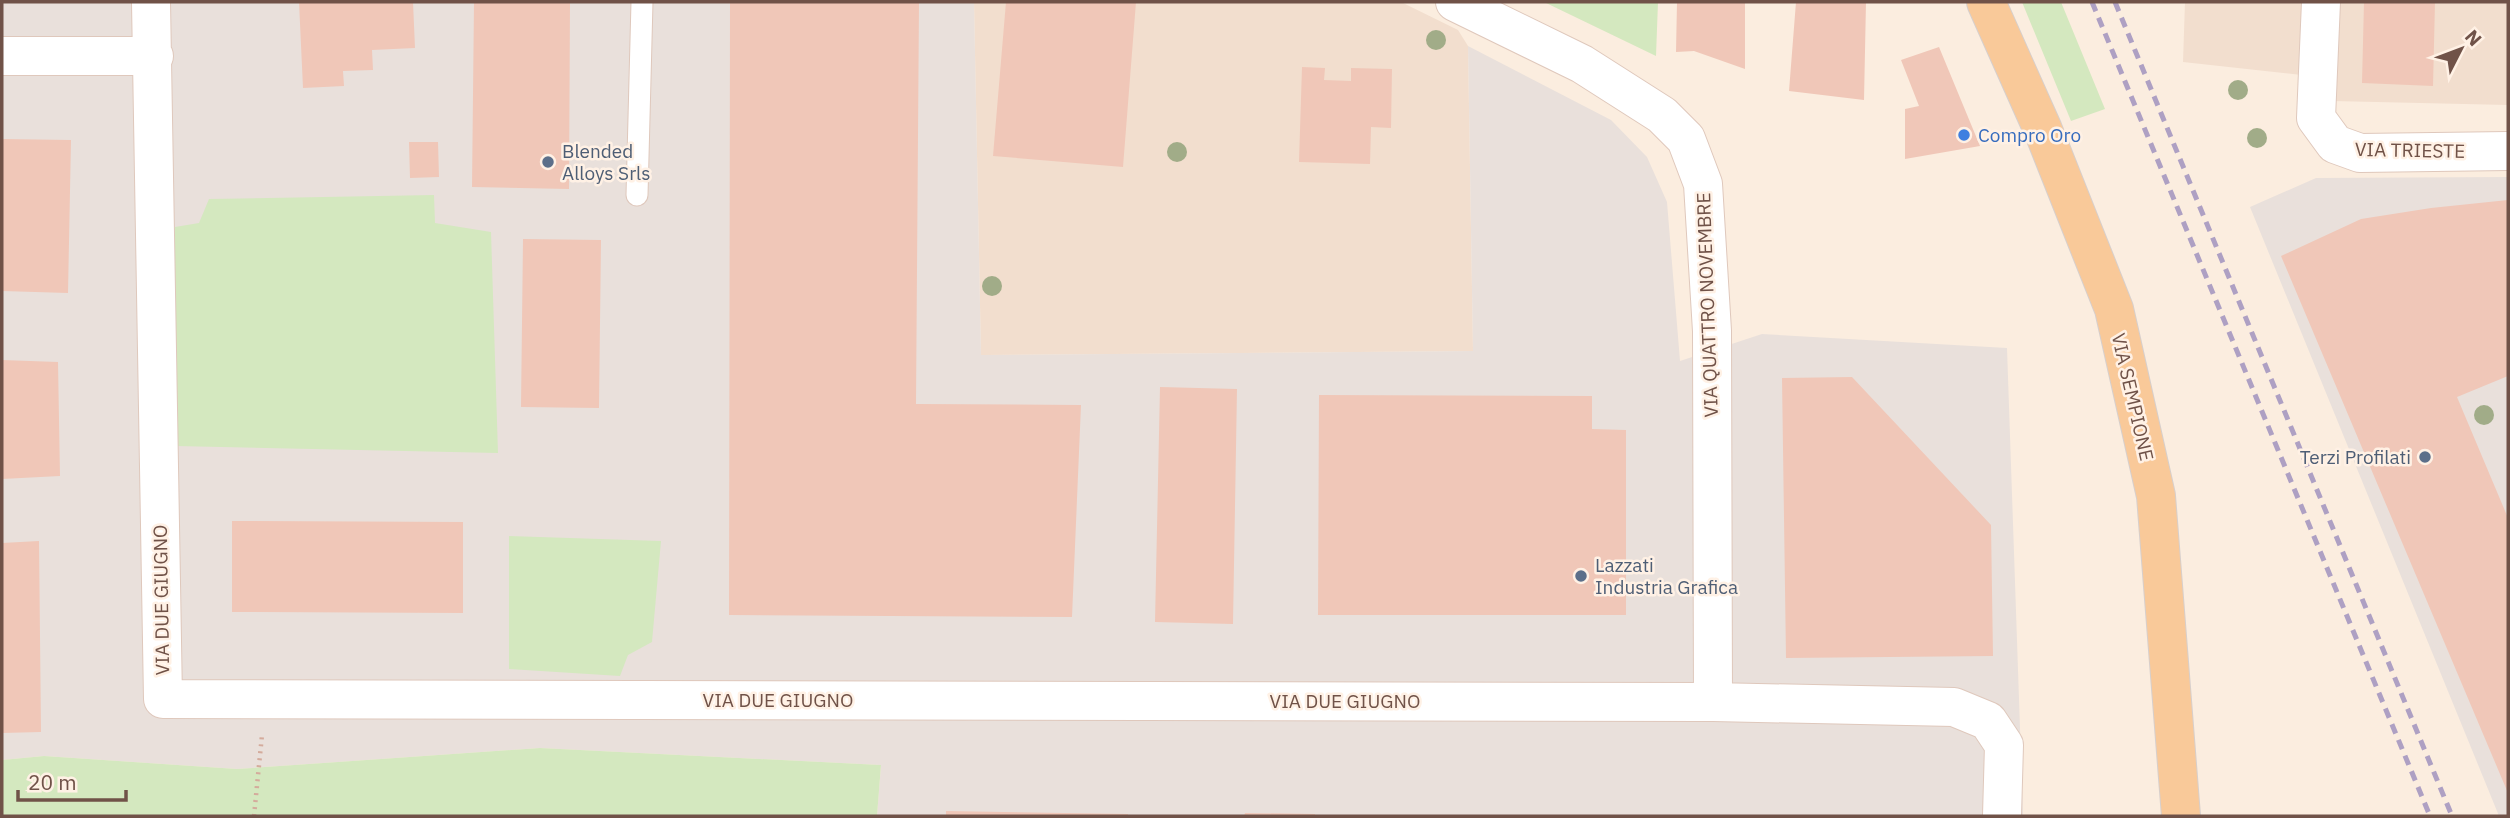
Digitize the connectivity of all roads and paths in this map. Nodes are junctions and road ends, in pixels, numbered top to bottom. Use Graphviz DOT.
graph roads {
  1 [pos="152,2"];
  2 [pos="642,2"];
  3 [pos="1455,2"];
  4 [pos="1986,2"];
  5 [pos="2321,2"];
  6 [pos="2,56"];
  7 [pos="154,56"];
  8 [pos="2508,151"];
  9 [pos="637,195"];
  10 [pos="265,699"];
  11 [pos="1713,702"];
  12 [pos="254,816"];
  13 [pos="2002,816"];
  14 [pos="2181,816"];
  1 -- 7 [label="street, VIA DUE GIUGNO"];
  2 -- 9 [label="lane"];
  3 -- 11 [label="street, VIA QUATTRO NOVEMBRE"];
  4 -- 14 [label="main road, VIA SEMPIONE"];
  5 -- 8 [label="street, VIA TRIESTE"];
  6 -- 7 [label="street"];
  7 -- 10 [label="street, VIA DUE GIUGNO"];
  10 -- 11 [label="street, VIA DUE GIUGNO"];
  10 -- 12 [label="path"];
  11 -- 13 [label="street, VIA DUE GIUGNO"];
}
